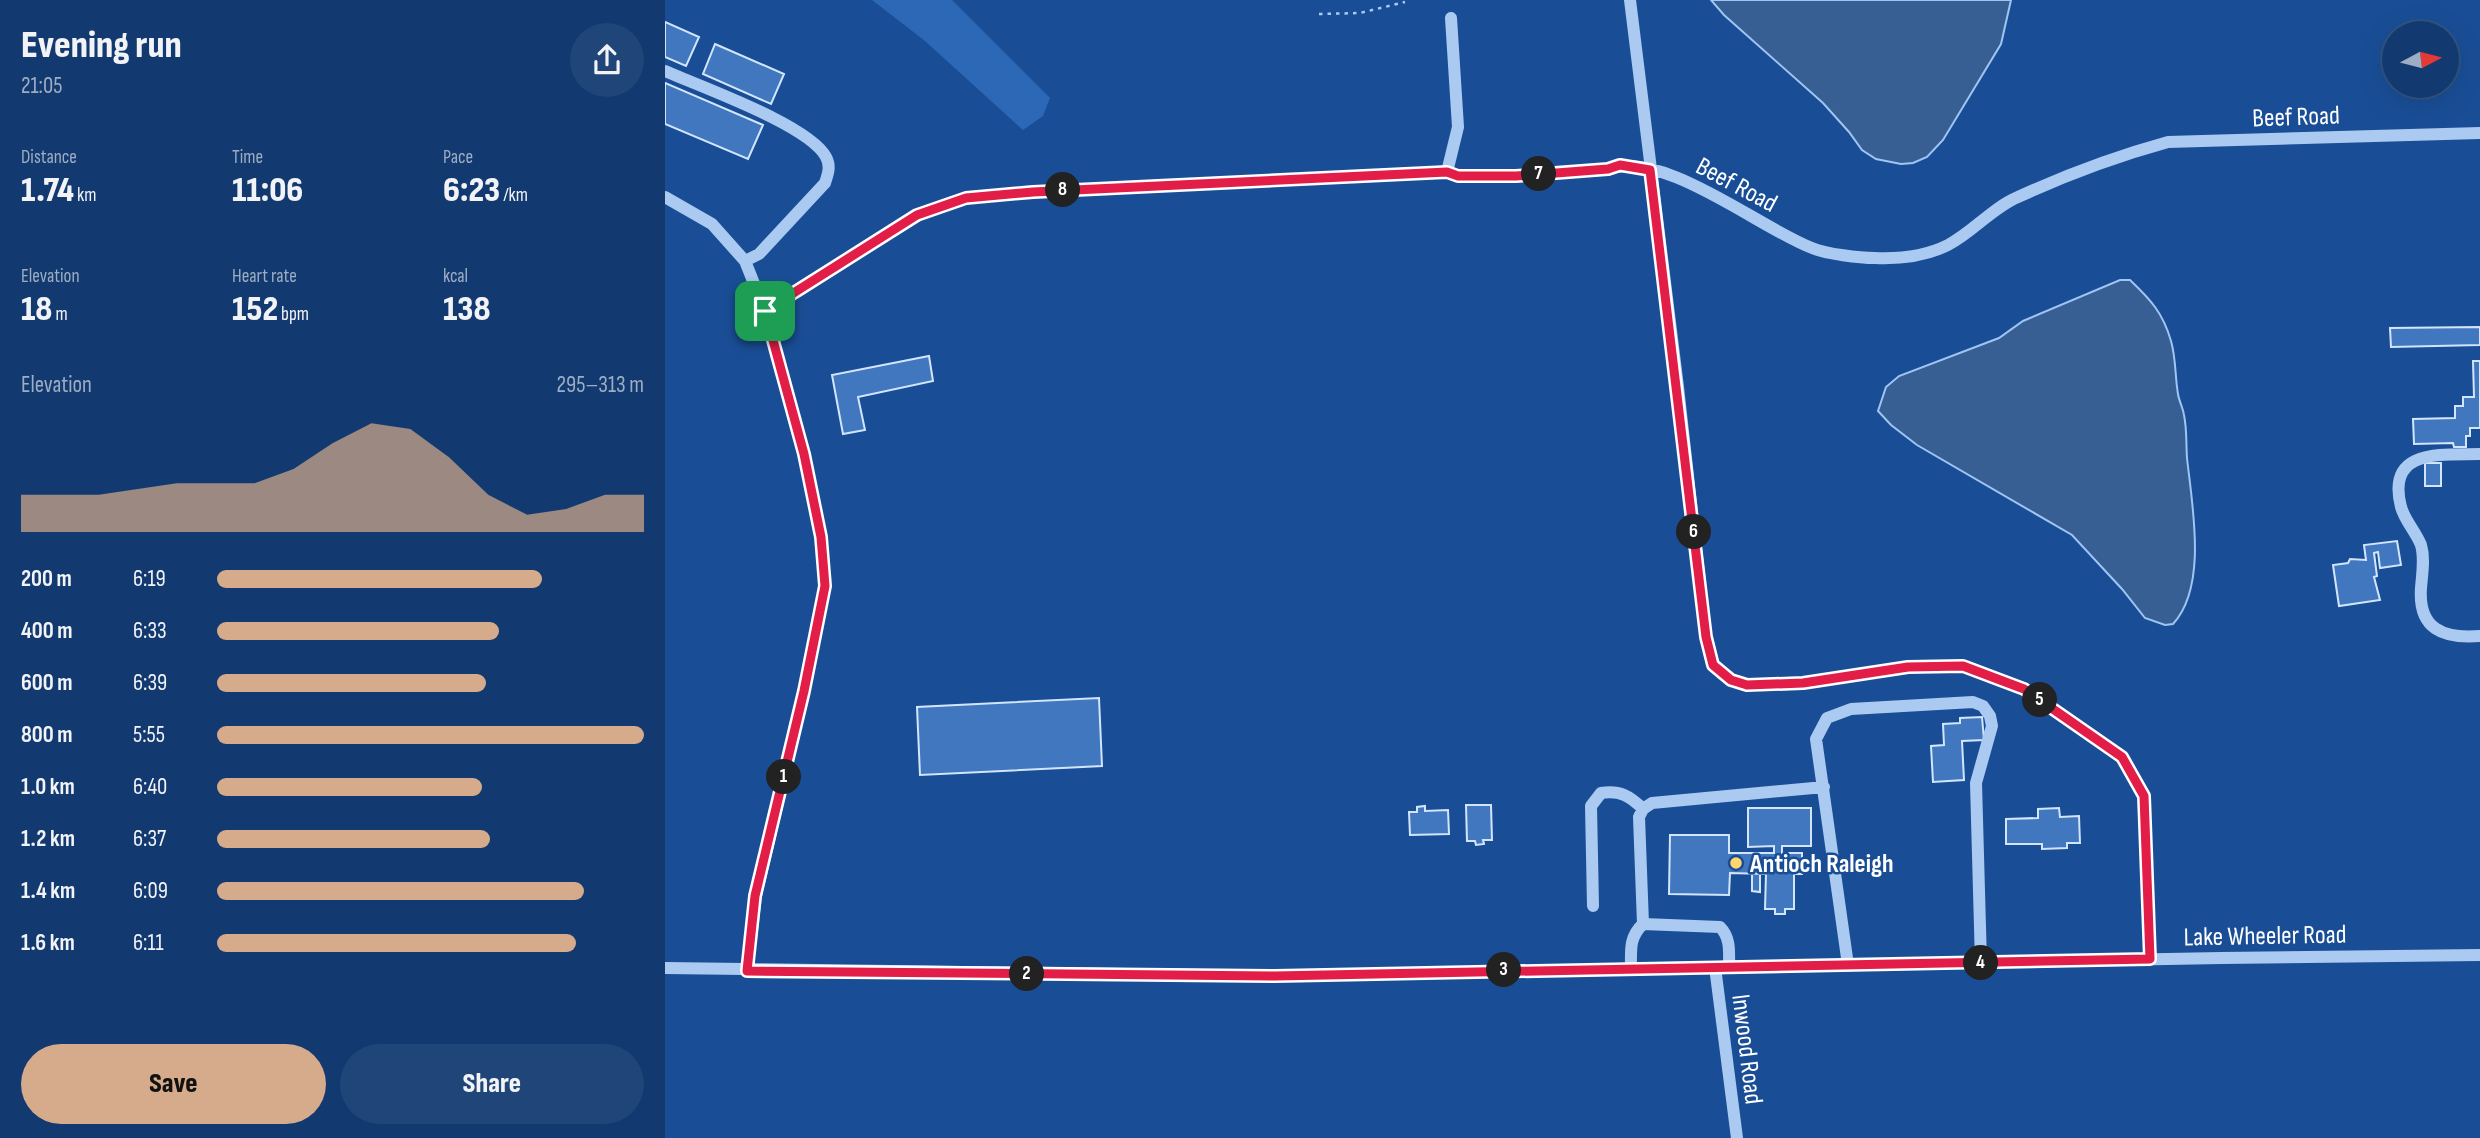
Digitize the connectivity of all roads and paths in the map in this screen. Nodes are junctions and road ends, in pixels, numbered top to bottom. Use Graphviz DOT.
graph roads {
  1 [pos="1630,0"];
  2 [pos="1405,2"];
  3 [pos="1319,14"];
  4 [pos="1451,18"];
  5 [pos="665,71"];
  6 [pos="2480,133"];
  7 [pos="1650,170"];
  8 [pos="1447,172"];
  9 [pos="665,197"];
  10 [pos="745,261"];
  11 [pos="765,311"];
  12 [pos="2480,454"];
  13 [pos="2480,636"];
  14 [pos="1823,788"];
  15 [pos="1643,809"];
  16 [pos="1594,906"];
  17 [pos="1643,924"];
  18 [pos="2480,955"];
  19 [pos="2150,959"];
  20 [pos="1981,963"];
  21 [pos="1848,965"];
  22 [pos="1715,967"];
  23 [pos="1729,967"];
  24 [pos="665,968"];
  25 [pos="1631,968"];
  26 [pos="747,971"];
  27 [pos="1737,1138"];
  1 -- 7 [label="street"];
  2 -- 3 [label="path"];
  4 -- 8 [label="street"];
  5 -- 10 [label="street"];
  6 -- 7 [label="street, Beef Road"];
  7 -- 8 [label="street, Beef Road"];
  7 -- 19 [label="street"];
  8 -- 11 [label="street, Beef Road"];
  9 -- 10 [label="street"];
  10 -- 11 [label="street"];
  11 -- 26 [label="street"];
  12 -- 13 [label="street"];
  14 -- 15 [label="street"];
  14 -- 20 [label="street"];
  14 -- 21 [label="street"];
  15 -- 16 [label="street"];
  15 -- 17 [label="street"];
  17 -- 23 [label="street"];
  17 -- 25 [label="street"];
  18 -- 19 [label="street, Lake Wheeler Road"];
  19 -- 20 [label="street, Lake Wheeler Road"];
  20 -- 21 [label="street, Lake Wheeler Road"];
  21 -- 23 [label="street, Lake Wheeler Road"];
  22 -- 23 [label="street, Lake Wheeler Road"];
  22 -- 25 [label="street, Lake Wheeler Road"];
  22 -- 27 [label="street, Inwood Road"];
  24 -- 26 [label="street, Lake Wheeler Road"];
  25 -- 26 [label="street, Lake Wheeler Road"];
}
